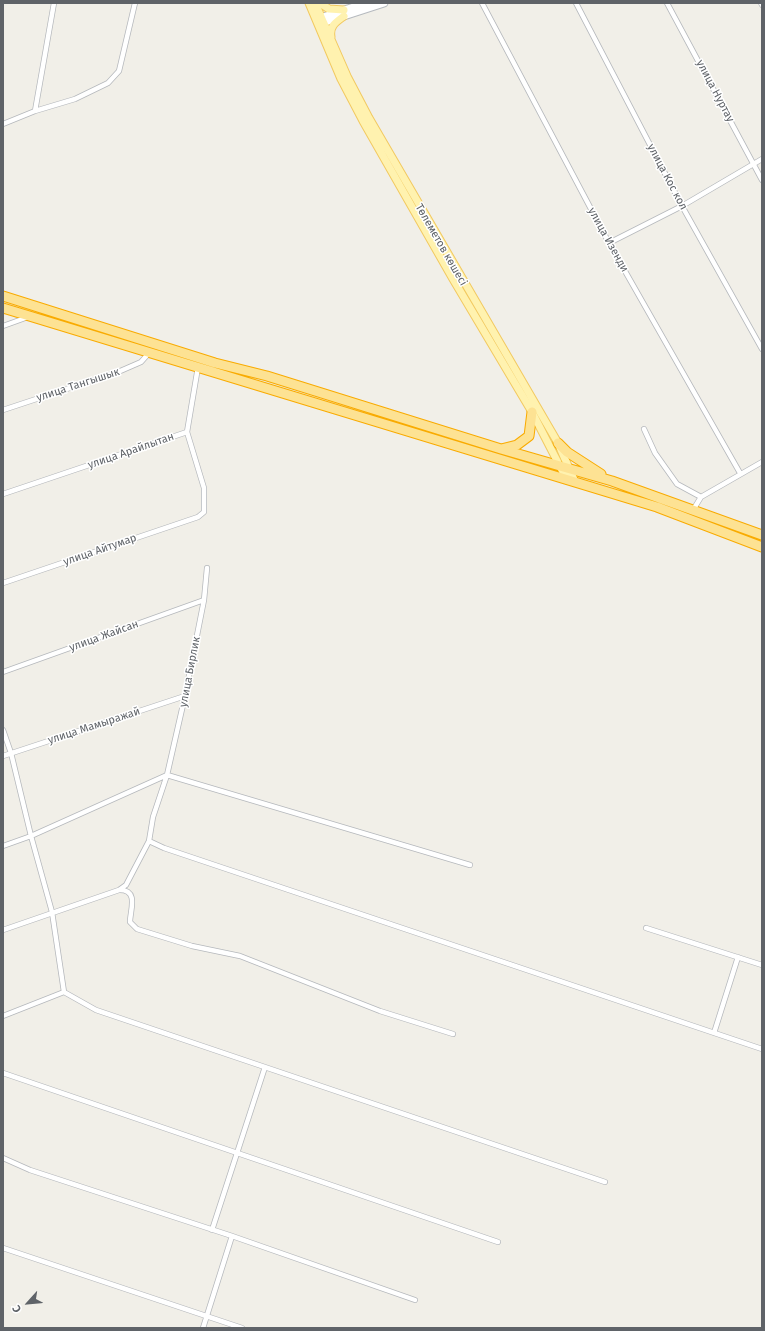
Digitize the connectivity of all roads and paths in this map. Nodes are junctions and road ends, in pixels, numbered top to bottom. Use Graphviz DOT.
graph roads {
  1 [pos="54,3"];
  2 [pos="135,3"];
  3 [pos="309,3"];
  4 [pos="316,3"];
  5 [pos="320,3"];
  6 [pos="366,3"];
  7 [pos="384,3"];
  8 [pos="482,3"];
  9 [pos="576,3"];
  10 [pos="668,3"];
  11 [pos="344,13"];
  12 [pos="319,21"];
  13 [pos="334,47"];
  14 [pos="35,111"];
  15 [pos="3,124"];
  16 [pos="762,159"];
  17 [pos="753,163"];
  18 [pos="762,180"];
  19 [pos="682,206"];
  20 [pos="610,243"];
  21 [pos="3,296"];
  22 [pos="3,308"];
  23 [pos="30,316"];
  24 [pos="3,326"];
  25 [pos="762,349"];
  26 [pos="149,353"];
  27 [pos="199,358"];
  28 [pos="198,368"];
  29 [pos="3,410"];
  30 [pos="532,412"];
  31 [pos="644,429"];
  32 [pos="187,432"];
  33 [pos="558,443"];
  34 [pos="500,449"];
  35 [pos="762,462"];
  36 [pos="566,468"];
  37 [pos="740,473"];
  38 [pos="571,481"];
  39 [pos="612,481"];
  40 [pos="3,494"];
  41 [pos="701,496"];
  42 [pos="693,510"];
  43 [pos="762,535"];
  44 [pos="762,547"];
  45 [pos="207,568"];
  46 [pos="3,583"];
  47 [pos="204,600"];
  48 [pos="3,672"];
  49 [pos="185,696"];
  50 [pos="3,730"];
  51 [pos="11,753"];
  52 [pos="3,756"];
  53 [pos="167,775"];
  54 [pos="31,836"];
  55 [pos="149,842"];
  56 [pos="3,846"];
  57 [pos="470,865"];
  58 [pos="119,890"];
  59 [pos="52,912"];
  60 [pos="646,928"];
  61 [pos="3,930"];
  62 [pos="738,957"];
  63 [pos="762,965"];
  64 [pos="64,992"];
  65 [pos="3,1016"];
  66 [pos="714,1033"];
  67 [pos="453,1034"];
  68 [pos="762,1049"];
  69 [pos="265,1067"];
  70 [pos="3,1073"];
  71 [pos="238,1154"];
  72 [pos="3,1158"];
  73 [pos="605,1182"];
  74 [pos="212,1230"];
  75 [pos="232,1236"];
  76 [pos="498,1242"];
  77 [pos="3,1248"];
  78 [pos="415,1300"];
  79 [pos="207,1316"];
  80 [pos="203,1328"];
  81 [pos="242,1328"];
  1 -- 14 [label="street"];
  2 -- 14 [label="street"];
  3 -- 12 [label="main road, Төлеметов көшесі"];
  4 -- 12 [label="main road, Төлеметов көшесі"];
  5 -- 11 [label="main road"];
  6 -- 11 [label="street"];
  7 -- 11 [label="street"];
  8 -- 20 [label="street, улица Изенди"];
  9 -- 19 [label="street, улица Кос кол"];
  10 -- 17 [label="street, улица Нуртау"];
  11 -- 12 [label="street"];
  11 -- 13 [label="main road"];
  12 -- 13 [label="main road, Төлеметов көшесі"];
  12 -- 30 [label="main road, Төлеметов көшесі"];
  13 -- 33 [label="main road, Төлеметов көшесі"];
  14 -- 15 [label="street"];
  16 -- 17 [label="street"];
  17 -- 18 [label="street, улица Нуртау"];
  17 -- 19 [label="street"];
  19 -- 20 [label="street"];
  19 -- 25 [label="street, улица Кос кол"];
  20 -- 37 [label="street, улица Изенди"];
  21 -- 27 [label="highway"];
  22 -- 23 [label="highway"];
  23 -- 24 [label="street"];
  23 -- 26 [label="highway"];
  26 -- 28 [label="highway"];
  26 -- 29 [label="street, улица Тангышык"];
  27 -- 28 [label="street, улица Арайлытан"];
  27 -- 34 [label="highway"];
  28 -- 32 [label="street, улица Арайлытан"];
  28 -- 38 [label="highway"];
  30 -- 34 [label="highway"];
  30 -- 36 [label="main road, Төлеметов көшесі"];
  31 -- 41 [label="street"];
  32 -- 40 [label="street, улица Арайлытан"];
  32 -- 46 [label="street, улица Айтумар"];
  33 -- 36 [label="main road, Төлеметов көшесі"];
  33 -- 39 [label="highway"];
  34 -- 36 [label="highway"];
  35 -- 37 [label="street"];
  36 -- 38 [label="main road, Төлеметов көшесі"];
  36 -- 39 [label="highway"];
  37 -- 41 [label="street"];
  38 -- 44 [label="highway"];
  39 -- 42 [label="highway"];
  41 -- 42 [label="street"];
  42 -- 43 [label="highway"];
  45 -- 47 [label="street, улица Бирлик"];
  47 -- 48 [label="street, улица Жайсан"];
  47 -- 49 [label="street, улица Бирлик"];
  49 -- 51 [label="street, улица Мамыражай"];
  49 -- 53 [label="street, улица Бирлик"];
  50 -- 51 [label="street"];
  51 -- 52 [label="street, улица Мамыражай"];
  51 -- 54 [label="street"];
  53 -- 54 [label="street"];
  53 -- 55 [label="street, улица Бирлик"];
  53 -- 57 [label="street"];
  54 -- 56 [label="street"];
  54 -- 59 [label="street"];
  55 -- 58 [label="street, улица Бирлик"];
  55 -- 66 [label="street"];
  58 -- 59 [label="street"];
  58 -- 67 [label="street"];
  59 -- 61 [label="street"];
  59 -- 64 [label="street"];
  60 -- 62 [label="street"];
  62 -- 63 [label="street"];
  62 -- 66 [label="street"];
  64 -- 65 [label="street"];
  64 -- 69 [label="street"];
  66 -- 68 [label="street"];
  69 -- 71 [label="street"];
  69 -- 73 [label="street"];
  70 -- 71 [label="street"];
  71 -- 74 [label="street"];
  71 -- 76 [label="street"];
  72 -- 74 [label="street"];
  74 -- 75 [label="street"];
  75 -- 78 [label="street"];
  75 -- 79 [label="street"];
  77 -- 79 [label="street"];
  79 -- 80 [label="street"];
  79 -- 81 [label="street"];
}
